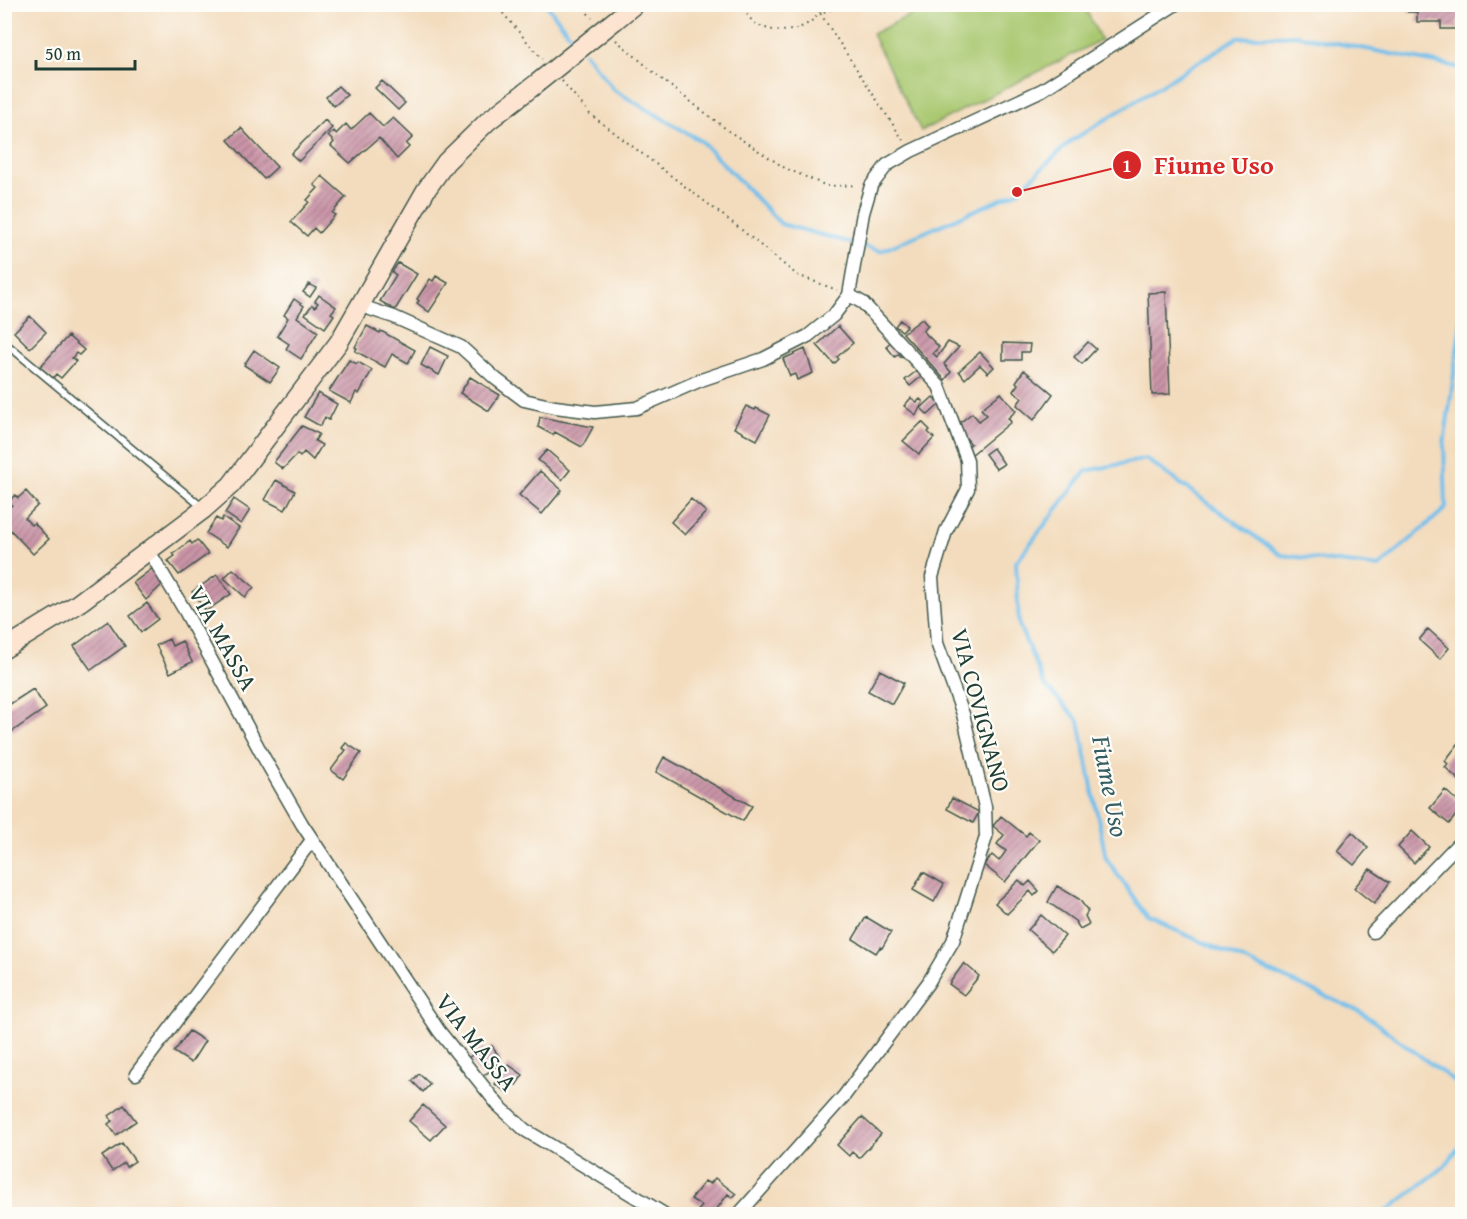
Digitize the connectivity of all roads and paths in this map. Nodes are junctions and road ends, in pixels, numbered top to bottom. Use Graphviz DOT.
graph roads {
  1 [pos="495,4"];
  2 [pos="580,4"];
  3 [pos="635,4"];
  4 [pos="740,4"];
  5 [pos="824,4"];
  6 [pos="848,4"];
  7 [pos="1176,4"];
  8 [pos="820,13"];
  9 [pos="597,22"];
  10 [pos="612,36"];
  11 [pos="546,63"];
  12 [pos="561,80"];
  13 [pos="911,151"];
  14 [pos="871,186"];
  15 [pos="849,295"];
  16 [pos="361,306"];
  17 [pos="4,342"];
  18 [pos="204,509"];
  19 [pos="149,551"];
  20 [pos="4,649"];
  21 [pos="312,840"];
  22 [pos="1462,840"];
  23 [pos="1373,932"];
  24 [pos="136,1074"];
  25 [pos="664,1215"];
  26 [pos="739,1215"];
  1 -- 11 [label="path"];
  2 -- 9 [label="path"];
  3 -- 16 [label="street, bridge"];
  4 -- 8 [label="path"];
  5 -- 8 [label="path"];
  6 -- 8 [label="path"];
  7 -- 13 [label="street"];
  8 -- 13 [label="path"];
  10 -- 14 [label="path"];
  12 -- 15 [label="path"];
  13 -- 14 [label="street"];
  14 -- 15 [label="street"];
  15 -- 16 [label="street"];
  15 -- 26 [label="street, VIA COVIGNANO"];
  16 -- 18 [label="street"];
  17 -- 18 [label="lane"];
  18 -- 19 [label="street"];
  19 -- 20 [label="street"];
  19 -- 21 [label="street, VIA MASSA"];
  21 -- 24 [label="street"];
  21 -- 25 [label="street, VIA MASSA"];
  22 -- 23 [label="street"];
}
